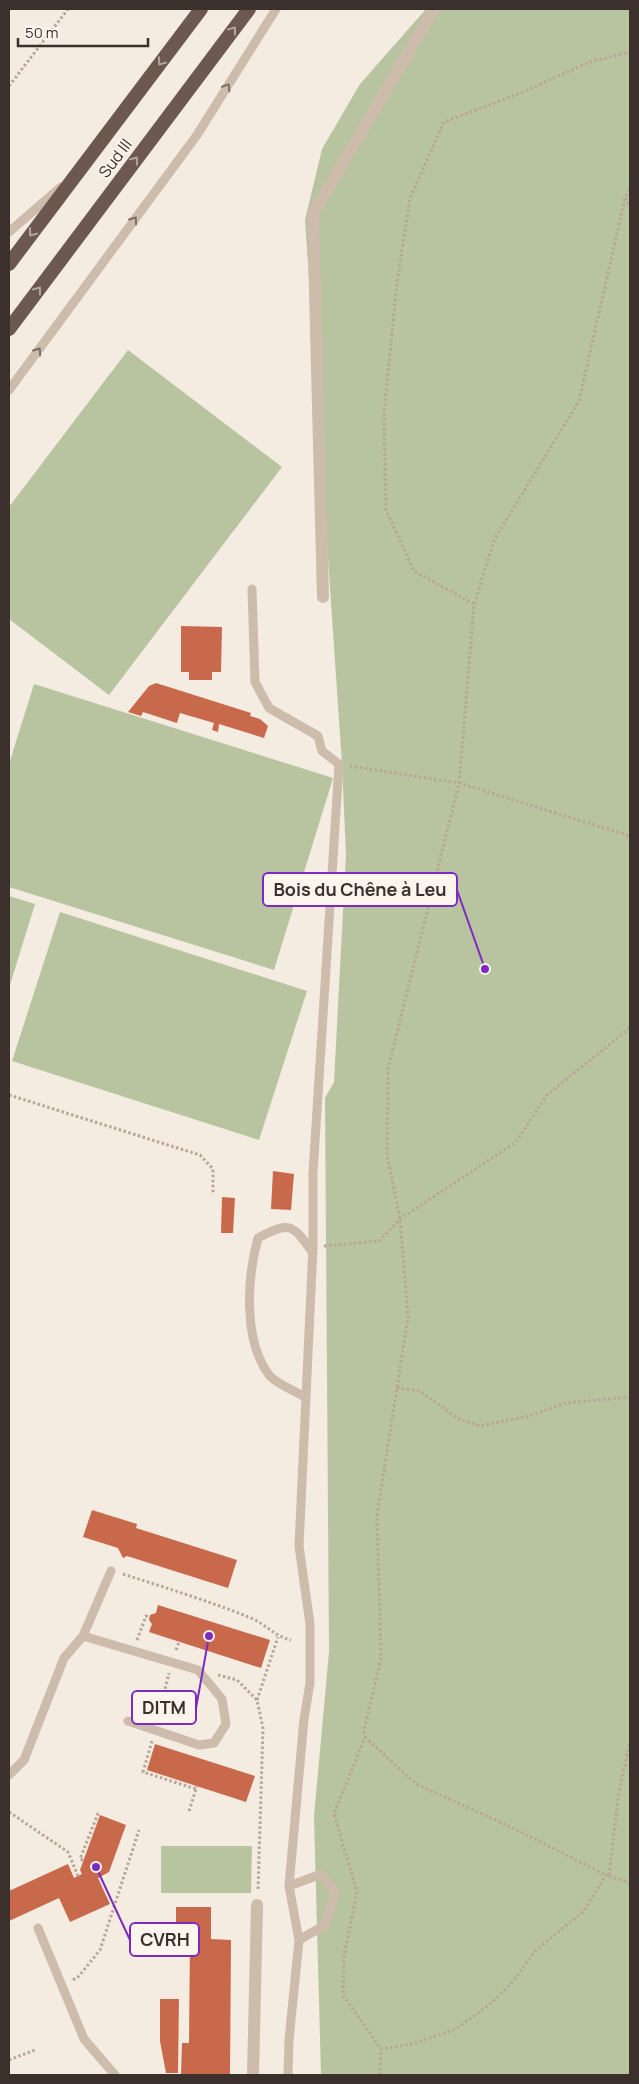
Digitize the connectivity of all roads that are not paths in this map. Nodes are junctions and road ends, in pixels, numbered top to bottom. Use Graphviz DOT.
graph roads {
  1 [pos="201,9"];
  2 [pos="249,9"];
  3 [pos="276,9"];
  4 [pos="434,9"];
  5 [pos="77,174"];
  6 [pos="9,232"];
  7 [pos="9,264"];
  8 [pos="9,329"];
  9 [pos="9,390"];
  10 [pos="252,589"];
  11 [pos="323,597"];
  12 [pos="313,1250"];
  13 [pos="305,1397"];
  14 [pos="111,1571"];
  15 [pos="82,1636"];
  16 [pos="128,1721"];
  17 [pos="9,1776"];
  18 [pos="290,1886"];
  19 [pos="257,1905"];
  20 [pos="38,1928"];
  21 [pos="299,1940"];
  22 [pos="115,2075"];
  23 [pos="253,2075"];
  24 [pos="288,2075"];
  1 -- 5 [label="highway, Sud III, one-way"];
  8 -- 2 [label="highway, Sud III, one-way"];
  9 -- 3 [label="lane, one-way"];
  4 -- 11 [label="street"];
  5 -- 6 [label="lane"];
  5 -- 7 [label="highway, Sud III, one-way"];
  10 -- 12 [label="lane"];
  12 -- 13 [label="lane"];
  12 -- 13 [label="lane"];
  13 -- 18 [label="lane"];
  14 -- 15 [label="lane"];
  15 -- 16 [label="lane"];
  15 -- 17 [label="lane"];
  18 -- 21 [label="lane"];
  18 -- 21 [label="lane"];
  19 -- 23 [label="street"];
  20 -- 22 [label="lane"];
  21 -- 24 [label="lane"];
}
